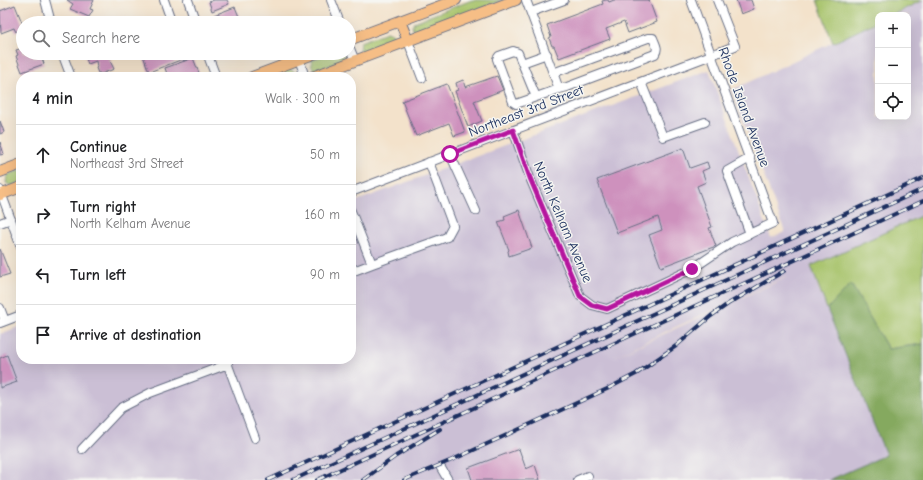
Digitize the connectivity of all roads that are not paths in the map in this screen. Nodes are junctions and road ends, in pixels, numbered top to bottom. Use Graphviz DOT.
graph roads {
  1 [pos="45,0"];
  2 [pos="164,0"];
  3 [pos="188,0"];
  4 [pos="331,0"];
  5 [pos="456,0"];
  6 [pos="516,0"];
  7 [pos="526,0"];
  8 [pos="564,0"];
  9 [pos="691,0"];
  10 [pos="717,0"];
  11 [pos="531,12"];
  12 [pos="49,16"];
  13 [pos="170,16"];
  14 [pos="192,16"];
  15 [pos="337,16"];
  16 [pos="400,21"];
  17 [pos="356,37"];
  18 [pos="408,41"];
  19 [pos="547,54"];
  20 [pos="711,56"];
  21 [pos="65,60"];
  22 [pos="210,60"];
  23 [pos="296,60"];
  24 [pos="299,60"];
  25 [pos="355,61"];
  26 [pos="522,63"];
  27 [pos="69,72"];
  28 [pos="214,72"];
  29 [pos="265,72"];
  30 [pos="303,72"];
  31 [pos="325,72"];
  32 [pos="554,73"];
  33 [pos="422,78"];
  34 [pos="641,82"];
  35 [pos="559,89"];
  36 [pos="536,97"];
  37 [pos="705,122"];
  38 [pos="513,130"];
  39 [pos="450,154"];
  40 [pos="750,158"];
  41 [pos="428,162"];
  42 [pos="16,166"];
  43 [pos="0,172"];
  44 [pos="16,188"];
  45 [pos="356,190"];
  46 [pos="1,193"];
  47 [pos="476,211"];
  48 [pos="11,219"];
  49 [pos="0,223"];
  50 [pos="356,224"];
  51 [pos="16,233"];
  52 [pos="750,234"];
  53 [pos="372,264"];
  54 [pos="356,270"];
  55 [pos="0,308"];
  56 [pos="16,317"];
  57 [pos="2,322"];
  58 [pos="220,364"];
  59 [pos="228,364"];
  60 [pos="255,438"];
  61 [pos="82,449"];
  62 [pos="441,468"];
  63 [pos="588,476"];
  64 [pos="448,480"];
  65 [pos="578,480"];
  1 -- 12 [label="street"];
  2 -- 13 [label="street"];
  3 -- 14 [label="street"];
  4 -- 15 [label="street"];
  5 -- 16 [label="main road"];
  6 -- 18 [label="main road"];
  7 -- 11 [label="street"];
  8 -- 11 [label="street"];
  9 -- 20 [label="street, Rhode Island Avenue"];
  10 -- 20 [label="street, Northeast 3rd Street"];
  11 -- 19 [label="street"];
  16 -- 17 [label="main road"];
  16 -- 18 [label="main road"];
  18 -- 25 [label="main road"];
  18 -- 33 [label="street"];
  19 -- 26 [label="street"];
  19 -- 32 [label="street"];
  20 -- 34 [label="street, Northeast 3rd Street"];
  20 -- 40 [label="street, Rhode Island Avenue"];
  21 -- 27 [label="street"];
  22 -- 28 [label="street"];
  23 -- 29 [label="main road"];
  24 -- 30 [label="street"];
  25 -- 31 [label="main road"];
  26 -- 36 [label="street"];
  26 -- 36 [label="street"];
  32 -- 35 [label="street"];
  32 -- 35 [label="street"];
  34 -- 37 [label="street"];
  34 -- 38 [label="street, Northeast 3rd Street"];
  35 -- 36 [label="street"];
  38 -- 39 [label="street, Northeast 3rd Street"];
  38 -- 52 [label="street, North Kelham Avenue"];
  39 -- 41 [label="street, Northeast 3rd Street"];
  39 -- 47 [label="street"];
  40 -- 52 [label="street"];
  40 -- 52 [label="street, Rhode Island Avenue"];
  41 -- 45 [label="street, Northeast 3rd Street"];
  41 -- 53 [label="street"];
  42 -- 43 [label="main road"];
  44 -- 46 [label="main road"];
  46 -- 48 [label="street"];
  48 -- 49 [label="street"];
  48 -- 51 [label="street"];
  50 -- 53 [label="street"];
  53 -- 54 [label="street"];
  55 -- 57 [label="street"];
  56 -- 57 [label="street"];
  58 -- 61 [label="street"];
  59 -- 60 [label="street"];
  62 -- 64 [label="street"];
  63 -- 65 [label="street"];
}
